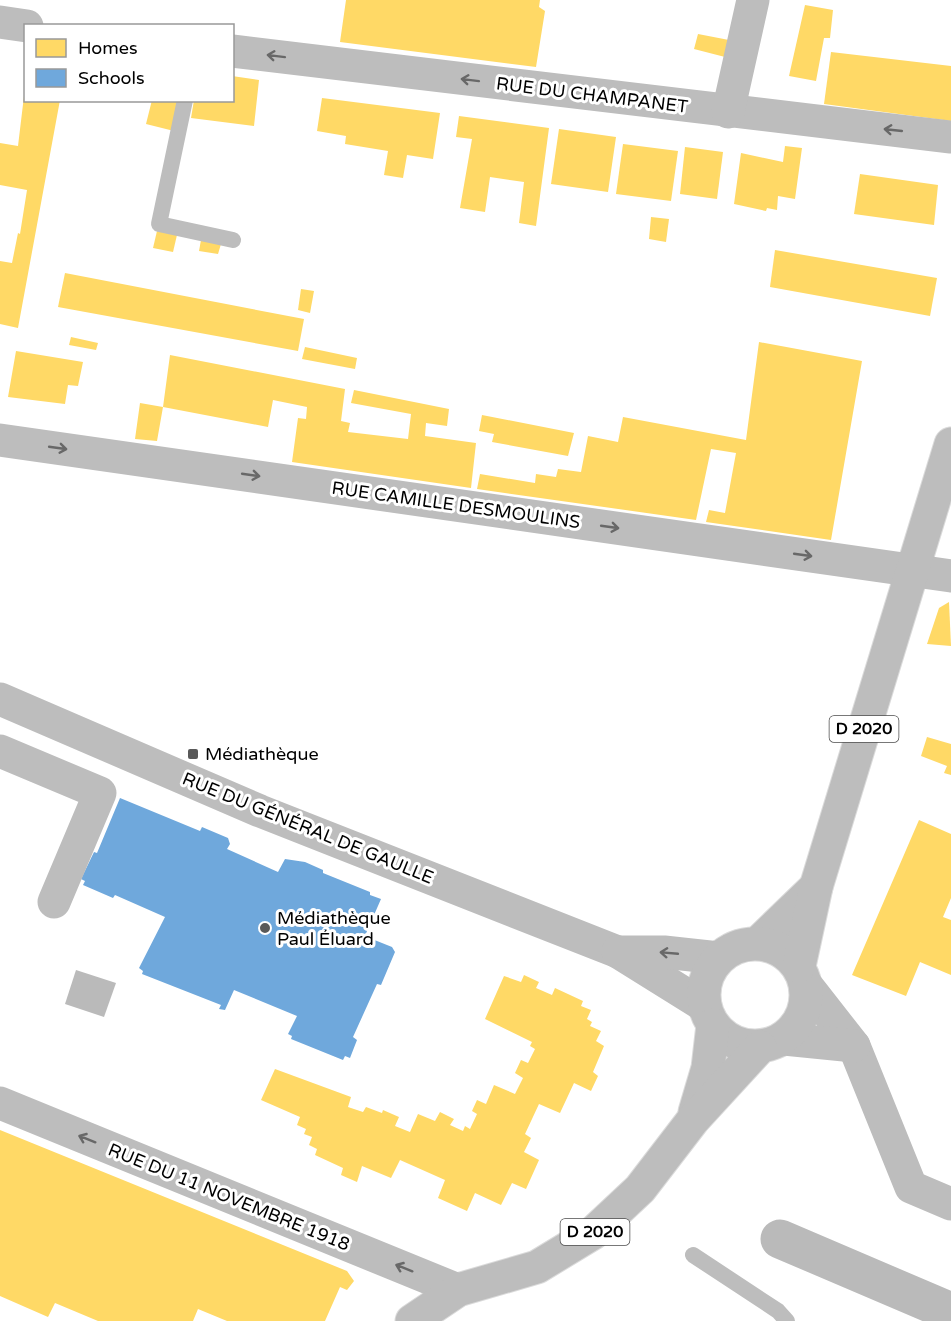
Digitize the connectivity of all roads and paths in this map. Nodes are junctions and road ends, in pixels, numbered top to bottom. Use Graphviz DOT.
graph roads {
  1 [pos="753,0"];
  2 [pos="0,22"];
  3 [pos="24,26"];
  4 [pos="234,51"];
  5 [pos="185,102"];
  6 [pos="728,112"];
  7 [pos="951,137"];
  8 [pos="233,240"];
  9 [pos="0,440"];
  10 [pos="951,444"];
  11 [pos="913,571"];
  12 [pos="951,576"];
  13 [pos="0,699"];
  14 [pos="0,751"];
  15 [pos="816,887"];
  16 [pos="54,902"];
  17 [pos="758,943"];
  18 [pos="618,952"];
  19 [pos="719,958"];
  20 [pos="803,976"];
  21 [pos="708,1015"];
  22 [pos="772,1043"];
  23 [pos="854,1046"];
  24 [pos="0,1103"];
  25 [pos="693,1120"];
  26 [pos="951,1204"];
  27 [pos="693,1255"];
  28 [pos="458,1290"];
  29 [pos="412,1321"];
  30 [pos="788,1321"];
  1 -- 6 [label="street"];
  2 -- 3 [label="street"];
  6 -- 4 [label="street, RUE DU CHAMPANET, one-way"];
  5 -- 8 [label="lane"];
  7 -- 6 [label="street, RUE DU CHAMPANET, one-way"];
  9 -- 11 [label="street, RUE CAMILLE DESMOULINS, one-way"];
  10 -- 11 [label="street, D 2020"];
  11 -- 12 [label="street, RUE CAMILLE DESMOULINS"];
  11 -- 15 [label="street, D 2020"];
  13 -- 18 [label="street, RUE DU GÉNÉRAL DE GAULLE"];
  14 -- 16 [label="street"];
  15 -- 17 [label="street, D 2020"];
  15 -- 20 [label="street, D 2020"];
  17 -- 19 [label="street"];
  17 -- 20 [label="street"];
  19 -- 18 [label="street, RUE DU GÉNÉRAL DE GAULLE, one-way"];
  18 -- 21 [label="street, RUE DU GÉNÉRAL DE GAULLE"];
  19 -- 21 [label="street"];
  20 -- 22 [label="street"];
  20 -- 23 [label="street"];
  21 -- 22 [label="street"];
  21 -- 25 [label="street, D 2020"];
  22 -- 23 [label="street"];
  22 -- 25 [label="street, D 2020"];
  23 -- 26 [label="street"];
  28 -- 24 [label="street, RUE DU 11 NOVEMBRE 1918, one-way"];
  25 -- 28 [label="street, D 2020"];
  27 -- 30 [label="lane"];
  28 -- 29 [label="street, D 2020"];
}
